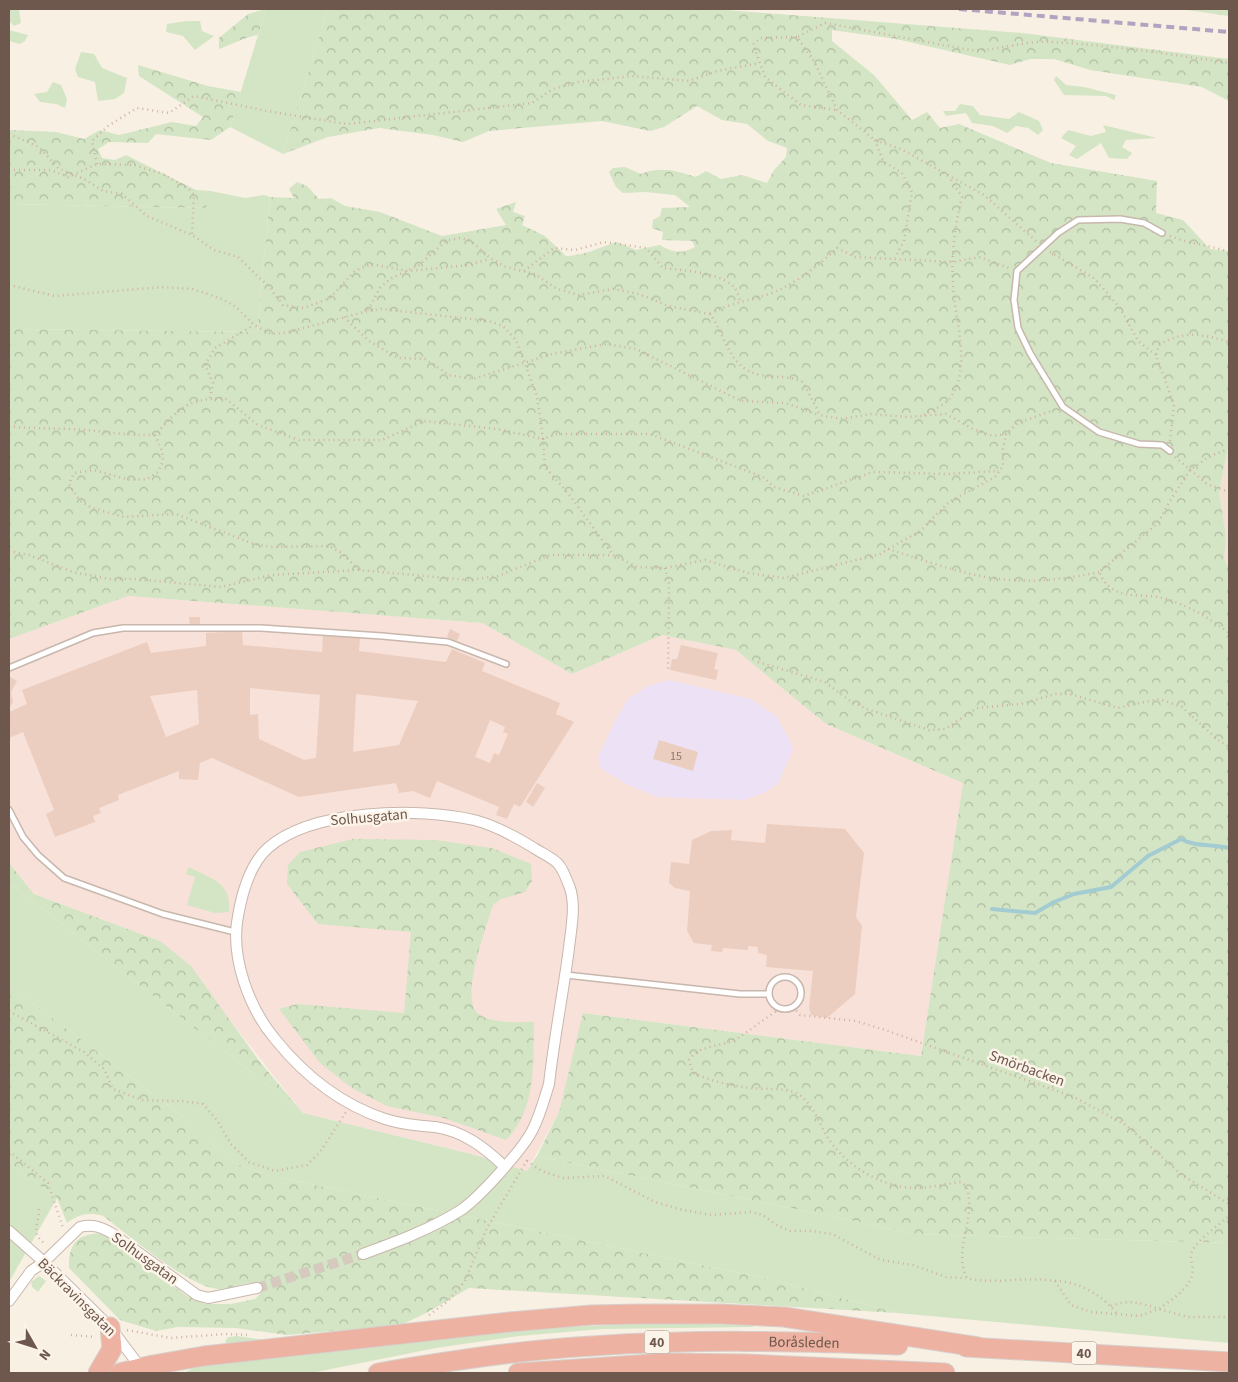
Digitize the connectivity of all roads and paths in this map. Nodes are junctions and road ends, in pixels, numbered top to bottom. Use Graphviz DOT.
graph roads {
  1 [pos="797,37"];
  2 [pos="1229,63"];
  3 [pos="760,64"];
  4 [pos="837,110"];
  5 [pos="9,134"];
  6 [pos="875,140"];
  7 [pos="97,164"];
  8 [pos="9,170"];
  9 [pos="74,175"];
  10 [pos="948,176"];
  11 [pos="1162,233"];
  12 [pos="192,235"];
  13 [pos="1043,248"];
  14 [pos="1229,252"];
  15 [pos="490,258"];
  16 [pos="894,258"];
  17 [pos="953,262"];
  18 [pos="408,270"];
  19 [pos="524,271"];
  20 [pos="1017,272"];
  21 [pos="9,285"];
  22 [pos="740,301"];
  23 [pos="368,311"];
  24 [pos="710,314"];
  25 [pos="344,317"];
  26 [pos="254,325"];
  27 [pos="1229,342"];
  28 [pos="1156,355"];
  29 [pos="524,362"];
  30 [pos="210,398"];
  31 [pos="1063,407"];
  32 [pos="820,415"];
  33 [pos="923,416"];
  34 [pos="9,426"];
  35 [pos="1006,434"];
  36 [pos="155,435"];
  37 [pos="543,439"];
  38 [pos="1229,449"];
  39 [pos="1170,451"];
  40 [pos="1190,470"];
  41 [pos="999,471"];
  42 [pos="1229,492"];
  43 [pos="888,550"];
  44 [pos="9,551"];
  45 [pos="614,555"];
  46 [pos="665,568"];
  47 [pos="359,570"];
  48 [pos="1100,572"];
  49 [pos="1229,633"];
  50 [pos="758,662"];
  51 [pos="506,664"];
  52 [pos="9,668"];
  53 [pos="668,671"];
  54 [pos="1229,747"];
  55 [pos="9,810"];
  56 [pos="235,932"];
  57 [pos="566,975"];
  58 [pos="768,994"];
  59 [pos="793,1007"];
  60 [pos="780,1008"];
  61 [pos="9,1011"];
  62 [pos="351,1104"];
  63 [pos="9,1152"];
  64 [pos="527,1161"];
  65 [pos="504,1166"];
  66 [pos="1229,1204"];
  67 [pos="38,1209"];
  68 [pos="1229,1216"];
  69 [pos="9,1231"];
  70 [pos="64,1232"];
  71 [pos="46,1246"];
  72 [pos="363,1254"];
  73 [pos="44,1262"];
  74 [pos="966,1278"];
  75 [pos="1055,1281"];
  76 [pos="257,1288"];
  77 [pos="9,1301"];
  78 [pos="1111,1306"];
  79 [pos="1160,1308"];
  80 [pos="1117,1314"];
  81 [pos="1229,1317"];
  82 [pos="103,1332"];
  83 [pos="71,1335"];
  84 [pos="978,1347"];
  85 [pos="188,1358"];
  86 [pos="1229,1362"];
  87 [pos="140,1368"];
  88 [pos="845,1368"];
  89 [pos="98,1373"];
  90 [pos="120,1373"];
  91 [pos="171,1373"];
  92 [pos="378,1373"];
  93 [pos="518,1373"];
  94 [pos="782,1373"];
  95 [pos="945,1373"];
  1 -- 2 [label="path"];
  1 -- 3 [label="path"];
  1 -- 4 [label="path"];
  3 -- 4 [label="path"];
  3 -- 7 [label="path"];
  4 -- 6 [label="path"];
  5 -- 9 [label="path"];
  6 -- 10 [label="path"];
  6 -- 16 [label="path"];
  7 -- 9 [label="path"];
  7 -- 12 [label="path"];
  8 -- 9 [label="path"];
  9 -- 12 [label="path"];
  10 -- 13 [label="path"];
  10 -- 17 [label="path"];
  11 -- 13 [label="lane"];
  11 -- 14 [label="path"];
  12 -- 18 [label="path"];
  13 -- 20 [label="lane"];
  13 -- 28 [label="path"];
  15 -- 18 [label="path"];
  15 -- 18 [label="path"];
  15 -- 19 [label="path"];
  16 -- 17 [label="path"];
  16 -- 22 [label="path"];
  17 -- 20 [label="path"];
  17 -- 33 [label="path"];
  18 -- 23 [label="path"];
  19 -- 22 [label="path"];
  19 -- 24 [label="path"];
  20 -- 31 [label="lane"];
  21 -- 26 [label="path"];
  22 -- 24 [label="path"];
  23 -- 25 [label="path"];
  23 -- 29 [label="path"];
  24 -- 32 [label="path"];
  25 -- 26 [label="path"];
  25 -- 29 [label="path"];
  26 -- 30 [label="path"];
  27 -- 28 [label="path"];
  28 -- 39 [label="path"];
  29 -- 32 [label="path"];
  29 -- 37 [label="path"];
  30 -- 36 [label="path"];
  30 -- 37 [label="path"];
  31 -- 35 [label="path"];
  31 -- 39 [label="lane"];
  32 -- 33 [label="path"];
  33 -- 35 [label="path"];
  34 -- 36 [label="path"];
  35 -- 41 [label="path"];
  36 -- 47 [label="path"];
  37 -- 41 [label="path"];
  37 -- 45 [label="path"];
  38 -- 40 [label="path"];
  39 -- 40 [label="path"];
  40 -- 42 [label="path"];
  40 -- 48 [label="path"];
  41 -- 43 [label="path"];
  43 -- 46 [label="path"];
  43 -- 48 [label="path"];
  44 -- 47 [label="path"];
  45 -- 46 [label="path"];
  45 -- 47 [label="path"];
  46 -- 53 [label="path"];
  48 -- 49 [label="path"];
  50 -- 54 [label="path"];
  51 -- 52 [label="lane"];
  55 -- 56 [label="lane"];
  56 -- 57 [label="street, Solhusgatan"];
  56 -- 62 [label="street, Solhusgatan"];
  57 -- 58 [label="lane"];
  57 -- 65 [label="street, Solhusgatan"];
  58 -- 59 [label="lane"];
  58 -- 60 [label="lane"];
  59 -- 60 [label="lane"];
  59 -- 66 [label="path, Smörbacken"];
  60 -- 74 [label="path"];
  61 -- 62 [label="path"];
  62 -- 65 [label="street, Solhusgatan"];
  63 -- 70 [label="path"];
  64 -- 74 [label="path"];
  65 -- 72 [label="street, Solhusgatan"];
  67 -- 71 [label="path"];
  68 -- 79 [label="path"];
  69 -- 73 [label="street, Bäckravinsgatan"];
  73 -- 76 [label="street, Solhusgatan"];
  73 -- 77 [label="street, Solhusgatan"];
  73 -- 82 [label="street, Bäckravinsgatan"];
  74 -- 75 [label="path"];
  75 -- 78 [label="path"];
  75 -- 80 [label="path"];
  78 -- 79 [label="path"];
  78 -- 80 [label="path"];
  79 -- 80 [label="path"];
  79 -- 81 [label="path"];
  82 -- 83 [label="path"];
  82 -- 87 [label="street, Bäckravinsgatan"];
  82 -- 89 [label="highway"];
  84 -- 85 [label="highway"];
  84 -- 86 [label="highway, Boråsleden / 40"];
  84 -- 92 [label="highway, Boråsleden / 40"];
  85 -- 87 [label="highway"];
  85 -- 91 [label="highway"];
  87 -- 90 [label="highway"];
  88 -- 93 [label="highway, Boråsleden / 40"];
  88 -- 94 [label="highway"];
  88 -- 95 [label="highway, Boråsleden / 40"];
}
